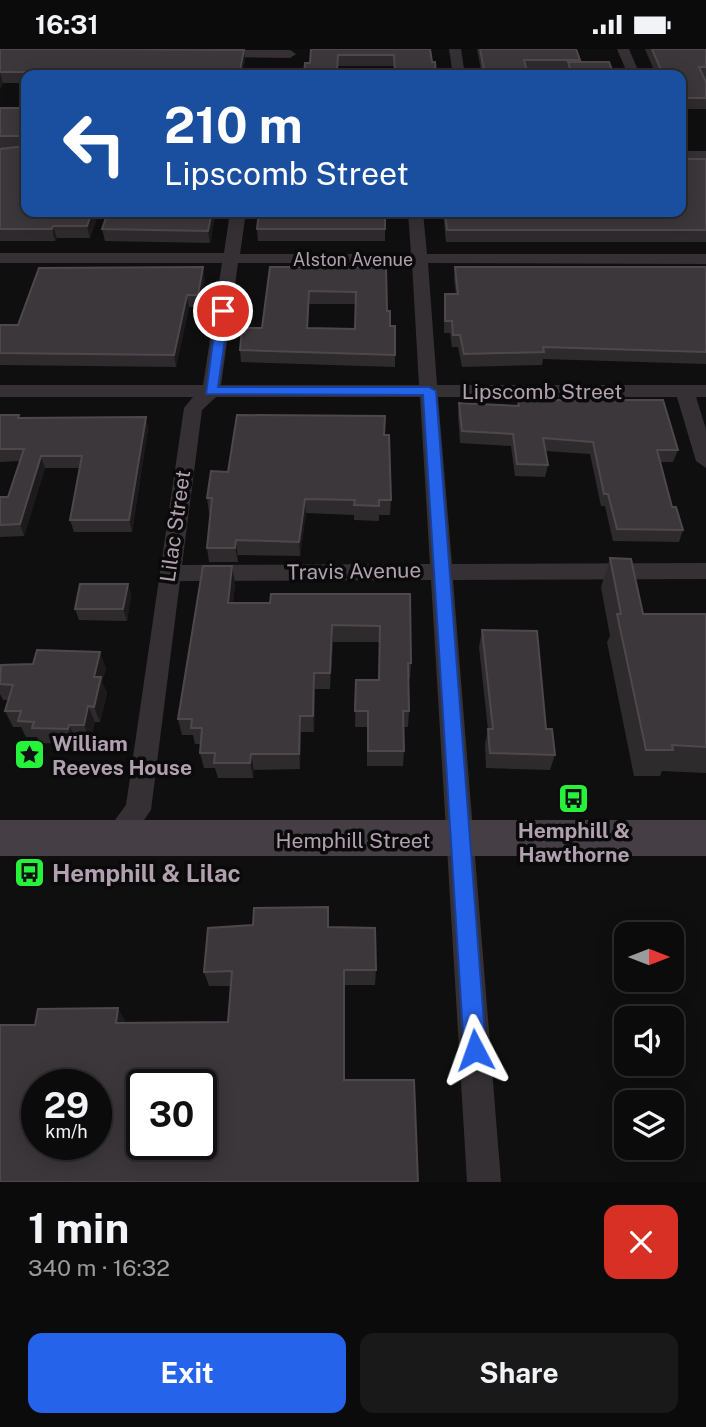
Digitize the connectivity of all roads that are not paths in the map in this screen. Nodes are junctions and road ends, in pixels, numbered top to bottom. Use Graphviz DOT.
graph roads {
  1 [pos="455,49"];
  2 [pos="623,49"];
  3 [pos="206,53"];
  4 [pos="290,56"];
  5 [pos="458,70"];
  6 [pos="632,70"];
  7 [pos="686,155"];
  8 [pos="706,155"];
  9 [pos="237,217"];
  10 [pos="417,217"];
  11 [pos="0,258"];
  12 [pos="231,258"];
  13 [pos="421,258"];
  14 [pos="706,259"];
  15 [pos="0,391"];
  16 [pos="211,391"];
  17 [pos="429,391"];
  18 [pos="685,391"];
  19 [pos="706,391"];
  20 [pos="706,461"];
  21 [pos="442,570"];
  22 [pos="706,571"];
  23 [pos="169,573"];
  24 [pos="0,838"];
  25 [pos="706,838"];
  26 [pos="114,839"];
  27 [pos="461,840"];
  28 [pos="484,1182"];
  1 -- 5 [label="street"];
  2 -- 6 [label="street"];
  3 -- 4 [label="street"];
  7 -- 8 [label="street"];
  9 -- 12 [label="street, Lilac Street"];
  10 -- 13 [label="street"];
  11 -- 12 [label="street, Alston Avenue"];
  12 -- 13 [label="street, Alston Avenue"];
  12 -- 16 [label="street, Lilac Street"];
  13 -- 14 [label="street, Alston Avenue"];
  13 -- 17 [label="street"];
  15 -- 16 [label="street, Lipscomb Street"];
  16 -- 17 [label="street, Lipscomb Street"];
  16 -- 23 [label="street, Lilac Street"];
  17 -- 18 [label="street, Lipscomb Street"];
  17 -- 21 [label="street"];
  18 -- 19 [label="street, Lipscomb Street"];
  18 -- 20 [label="street"];
  21 -- 22 [label="street, Travis Avenue"];
  21 -- 23 [label="street, Travis Avenue"];
  21 -- 27 [label="street"];
  23 -- 26 [label="street, Lilac Street"];
  24 -- 26 [label="main road, Hemphill Street"];
  25 -- 27 [label="main road, Hemphill Street"];
  26 -- 27 [label="main road, Hemphill Street"];
  27 -- 28 [label="street"];
}
